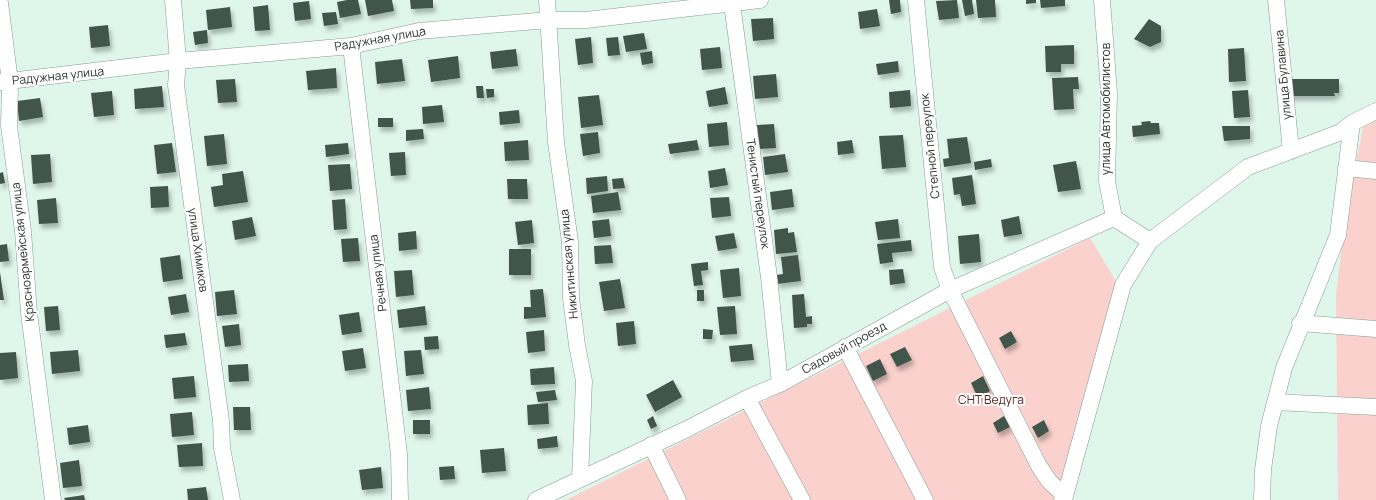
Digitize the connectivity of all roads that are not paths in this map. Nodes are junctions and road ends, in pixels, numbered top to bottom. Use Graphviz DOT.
graph roads {
  1 [pos="173,0"];
  2 [pos="547,0"];
  3 [pos="760,0"];
  4 [pos="916,0"];
  5 [pos="1102,0"];
  6 [pos="1276,0"];
  7 [pos="0,3"];
  8 [pos="732,4"];
  9 [pos="548,20"];
  10 [pos="352,46"];
  11 [pos="178,61"];
  12 [pos="5,82"];
  13 [pos="1376,111"];
  14 [pos="1352,123"];
  15 [pos="1291,151"];
  16 [pos="1346,168"];
  17 [pos="1376,170"];
  18 [pos="1114,218"];
  19 [pos="1150,241"];
  20 [pos="950,290"];
  21 [pos="1300,323"];
  22 [pos="1376,329"];
  23 [pos="845,347"];
  24 [pos="780,384"];
  25 [pos="747,398"];
  26 [pos="1275,402"];
  27 [pos="1376,407"];
  28 [pos="651,445"];
  29 [pos="580,479"];
  30 [pos="543,498"];
  31 [pos="1063,498"];
  32 [pos="53,500"];
  33 [pos="232,500"];
  34 [pos="400,500"];
  35 [pos="678,500"];
  36 [pos="802,500"];
  37 [pos="925,500"];
  38 [pos="1262,500"];
  1 -- 11 [label="street, улица Химиков"];
  2 -- 9 [label="street, Никитинская улица"];
  3 -- 8 [label="street, Радужная улица"];
  4 -- 20 [label="street, Степной переулок"];
  5 -- 18 [label="street, улица Автомобилистов"];
  6 -- 15 [label="street, улица Булавина"];
  7 -- 12 [label="street, Красноармейская улица"];
  8 -- 9 [label="street, Радужная улица"];
  8 -- 24 [label="street, Тенистый переулок"];
  9 -- 10 [label="street, Радужная улица"];
  9 -- 29 [label="street, Никитинская улица"];
  10 -- 11 [label="street, Радужная улица"];
  10 -- 34 [label="street, Речная улица"];
  11 -- 12 [label="street, Радужная улица"];
  11 -- 33 [label="street, улица Химиков"];
  12 -- 32 [label="street, Красноармейская улица"];
  13 -- 14 [label="street"];
  14 -- 15 [label="street"];
  14 -- 16 [label="street"];
  15 -- 19 [label="street"];
  16 -- 17 [label="street"];
  16 -- 21 [label="street"];
  18 -- 19 [label="street"];
  18 -- 20 [label="street, Садовый проезд"];
  19 -- 31 [label="street"];
  20 -- 23 [label="street, Садовый проезд"];
  20 -- 31 [label="street, Степной переулок"];
  21 -- 22 [label="street"];
  21 -- 26 [label="street"];
  23 -- 24 [label="street, Садовый проезд"];
  23 -- 37 [label="street"];
  24 -- 25 [label="street, Садовый проезд"];
  25 -- 28 [label="street, Садовый проезд"];
  25 -- 36 [label="street"];
  26 -- 27 [label="street"];
  26 -- 38 [label="street"];
  28 -- 29 [label="street, Садовый проезд"];
  28 -- 35 [label="street"];
  29 -- 30 [label="street, Садовый проезд"];
}
